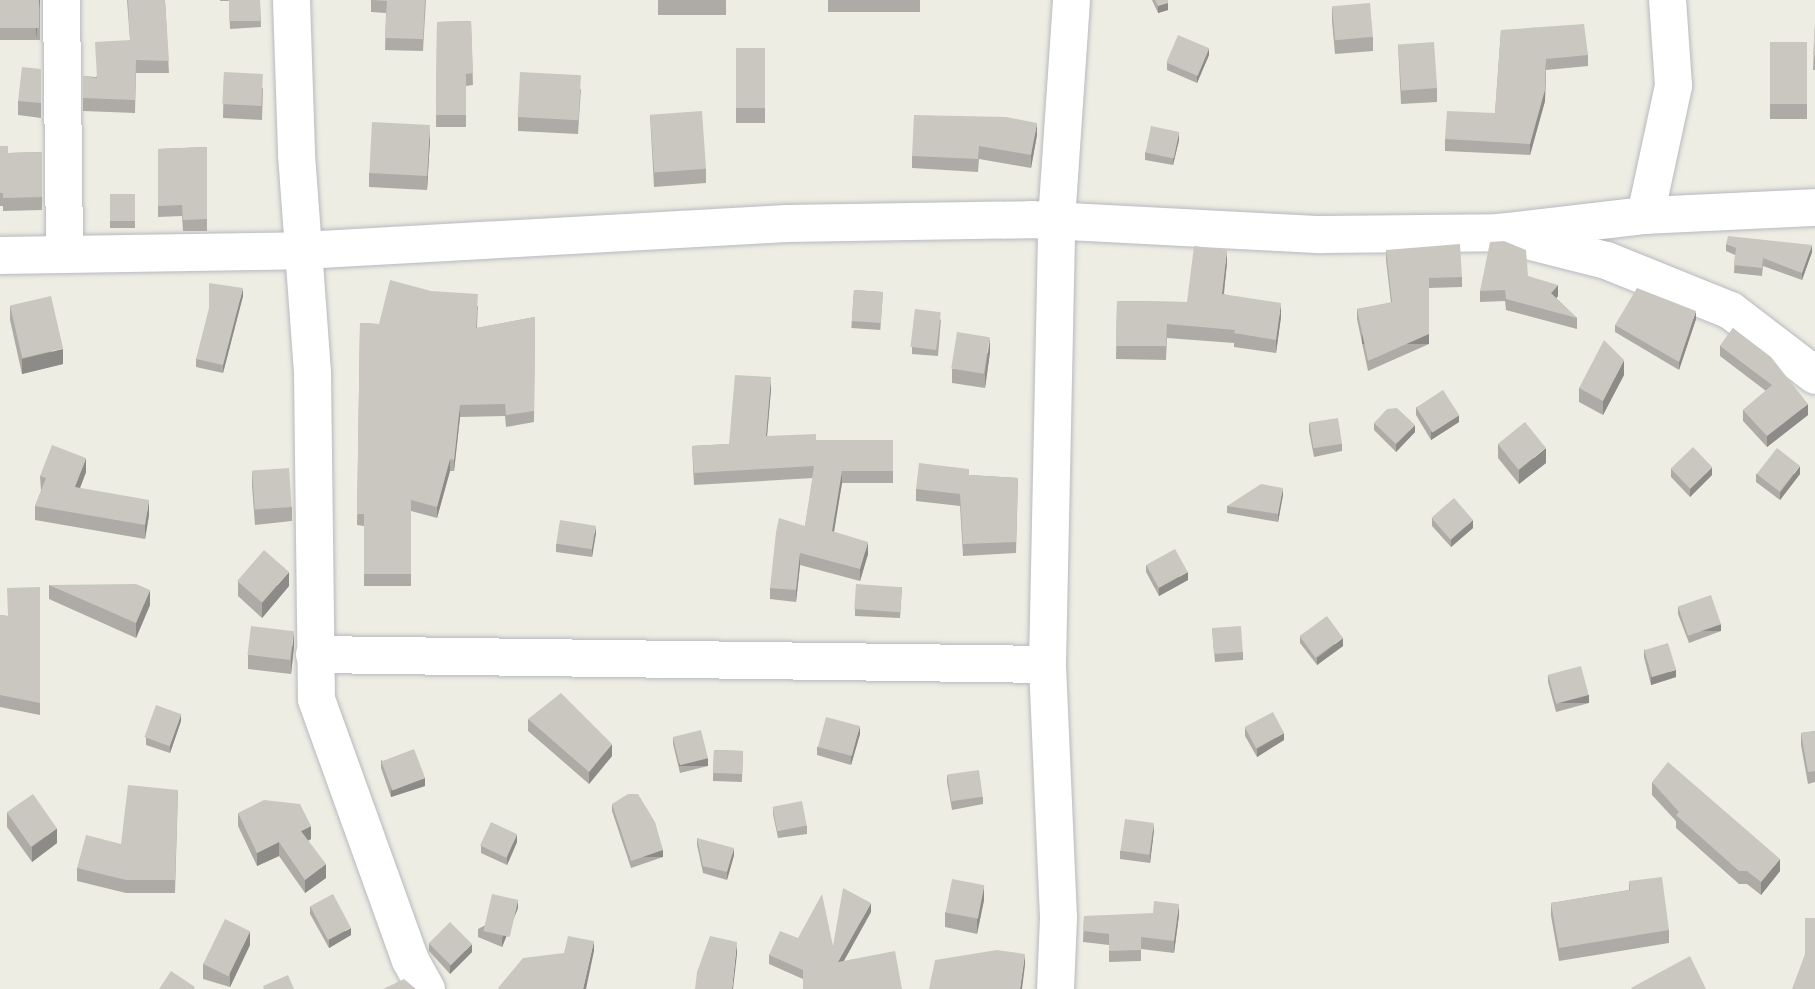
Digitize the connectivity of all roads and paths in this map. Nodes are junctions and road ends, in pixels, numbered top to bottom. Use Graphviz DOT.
graph roads {
  1 [pos="61,0"];
  2 [pos="291,0"];
  3 [pos="1071,0"];
  4 [pos="1667,0"];
  5 [pos="1815,207"];
  6 [pos="1645,215"];
  7 [pos="1056,220"];
  8 [pos="1498,232"];
  9 [pos="302,250"];
  10 [pos="64,254"];
  11 [pos="0,255"];
  12 [pos="1815,375"];
  13 [pos="314,654"];
  14 [pos="1047,664"];
  15 [pos="426,989"];
  16 [pos="1055,989"];
  1 -- 10 [label="street"];
  2 -- 9 [label="street"];
  3 -- 7 [label="street"];
  4 -- 6 [label="street"];
  5 -- 6 [label="street"];
  6 -- 8 [label="street"];
  7 -- 8 [label="street"];
  7 -- 9 [label="street"];
  7 -- 14 [label="street"];
  8 -- 12 [label="street"];
  9 -- 10 [label="street"];
  9 -- 13 [label="street"];
  10 -- 11 [label="street"];
  13 -- 14 [label="street"];
  13 -- 15 [label="street"];
  14 -- 16 [label="street"];
}
